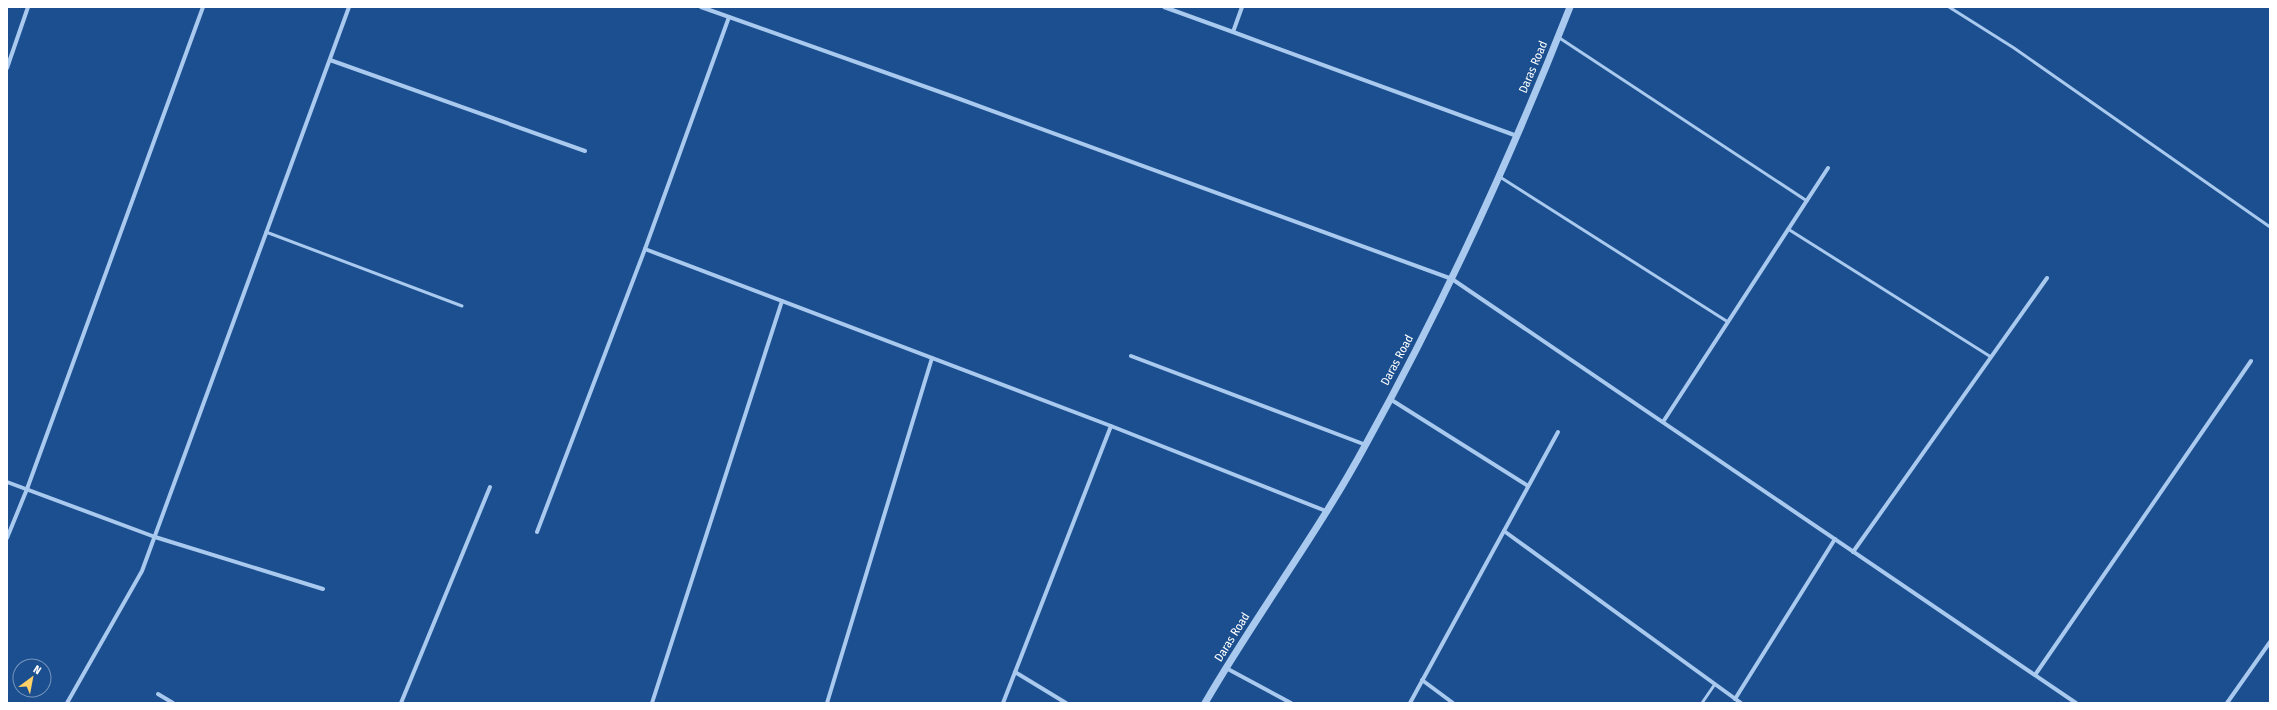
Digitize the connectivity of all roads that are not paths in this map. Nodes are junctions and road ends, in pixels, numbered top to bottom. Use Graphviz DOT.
graph roads {
  1 [pos="28,7"];
  2 [pos="203,7"];
  3 [pos="349,7"];
  4 [pos="701,7"];
  5 [pos="1164,7"];
  6 [pos="1242,7"];
  7 [pos="1570,7"];
  8 [pos="1949,7"];
  9 [pos="728,17"];
  10 [pos="1233,32"];
  11 [pos="1558,37"];
  12 [pos="330,60"];
  13 [pos="7,68"];
  14 [pos="1517,136"];
  15 [pos="585,151"];
  16 [pos="1828,168"];
  17 [pos="1499,176"];
  18 [pos="1807,201"];
  19 [pos="2270,227"];
  20 [pos="1788,229"];
  21 [pos="266,232"];
  22 [pos="645,249"];
  23 [pos="2047,278"];
  24 [pos="1452,280"];
  25 [pos="782,301"];
  26 [pos="462,306"];
  27 [pos="1728,322"];
  28 [pos="1131,356"];
  29 [pos="1991,357"];
  30 [pos="932,358"];
  31 [pos="2251,361"];
  32 [pos="1389,399"];
  33 [pos="1663,422"];
  34 [pos="1111,426"];
  35 [pos="1558,432"];
  36 [pos="1366,445"];
  37 [pos="7,482"];
  38 [pos="1528,486"];
  39 [pos="490,488"];
  40 [pos="27,489"];
  41 [pos="1326,511"];
  42 [pos="1504,531"];
  43 [pos="537,532"];
  44 [pos="155,537"];
  45 [pos="7,538"];
  46 [pos="1835,539"];
  47 [pos="1853,552"];
  48 [pos="323,589"];
  49 [pos="2269,645"];
  50 [pos="1226,668"];
  51 [pos="1015,672"];
  52 [pos="2035,675"];
  53 [pos="1422,680"];
  54 [pos="1715,684"];
  55 [pos="158,694"];
  56 [pos="1735,698"];
  57 [pos="67,703"];
  58 [pos="173,703"];
  59 [pos="401,703"];
  60 [pos="652,703"];
  61 [pos="827,703"];
  62 [pos="1003,703"];
  63 [pos="1066,703"];
  64 [pos="1205,703"];
  65 [pos="1291,703"];
  66 [pos="1410,703"];
  67 [pos="1453,703"];
  68 [pos="1702,703"];
  69 [pos="1741,703"];
  70 [pos="2076,703"];
  71 [pos="2227,703"];
  1 -- 13 [label="street"];
  2 -- 40 [label="street"];
  3 -- 12 [label="street"];
  4 -- 9 [label="street"];
  5 -- 10 [label="street"];
  6 -- 10 [label="street"];
  7 -- 11 [label="street, Daras Road"];
  8 -- 19 [label="lane"];
  9 -- 22 [label="street"];
  9 -- 24 [label="street"];
  10 -- 14 [label="street"];
  11 -- 14 [label="street, Daras Road"];
  11 -- 18 [label="lane"];
  12 -- 15 [label="street"];
  12 -- 21 [label="street"];
  14 -- 17 [label="street, Daras Road"];
  16 -- 18 [label="street"];
  17 -- 24 [label="street, Daras Road"];
  17 -- 27 [label="lane"];
  18 -- 20 [label="street"];
  20 -- 27 [label="street"];
  20 -- 29 [label="lane"];
  21 -- 26 [label="lane"];
  21 -- 44 [label="street"];
  22 -- 25 [label="street"];
  22 -- 43 [label="street"];
  23 -- 29 [label="street"];
  24 -- 32 [label="street, Daras Road"];
  24 -- 33 [label="street"];
  25 -- 30 [label="street"];
  25 -- 60 [label="street"];
  27 -- 33 [label="street"];
  28 -- 36 [label="street"];
  29 -- 47 [label="street"];
  30 -- 34 [label="street"];
  30 -- 61 [label="street"];
  31 -- 52 [label="street"];
  32 -- 36 [label="street, Daras Road"];
  32 -- 38 [label="street"];
  33 -- 46 [label="street"];
  34 -- 41 [label="street"];
  34 -- 51 [label="street"];
  35 -- 38 [label="street"];
  36 -- 41 [label="street, Daras Road"];
  37 -- 40 [label="street"];
  38 -- 42 [label="street"];
  39 -- 59 [label="street"];
  40 -- 44 [label="street"];
  40 -- 45 [label="street"];
  41 -- 50 [label="street, Daras Road"];
  42 -- 53 [label="street"];
  42 -- 54 [label="street"];
  44 -- 48 [label="street"];
  44 -- 57 [label="street"];
  46 -- 47 [label="street"];
  46 -- 56 [label="street"];
  47 -- 52 [label="street"];
  49 -- 71 [label="street"];
  50 -- 64 [label="street, Daras Road"];
  50 -- 65 [label="street"];
  51 -- 62 [label="street"];
  51 -- 63 [label="street"];
  52 -- 70 [label="street"];
  53 -- 66 [label="street"];
  53 -- 67 [label="street"];
  54 -- 56 [label="street"];
  54 -- 68 [label="lane"];
  55 -- 58 [label="street"];
  56 -- 69 [label="street"];
}
